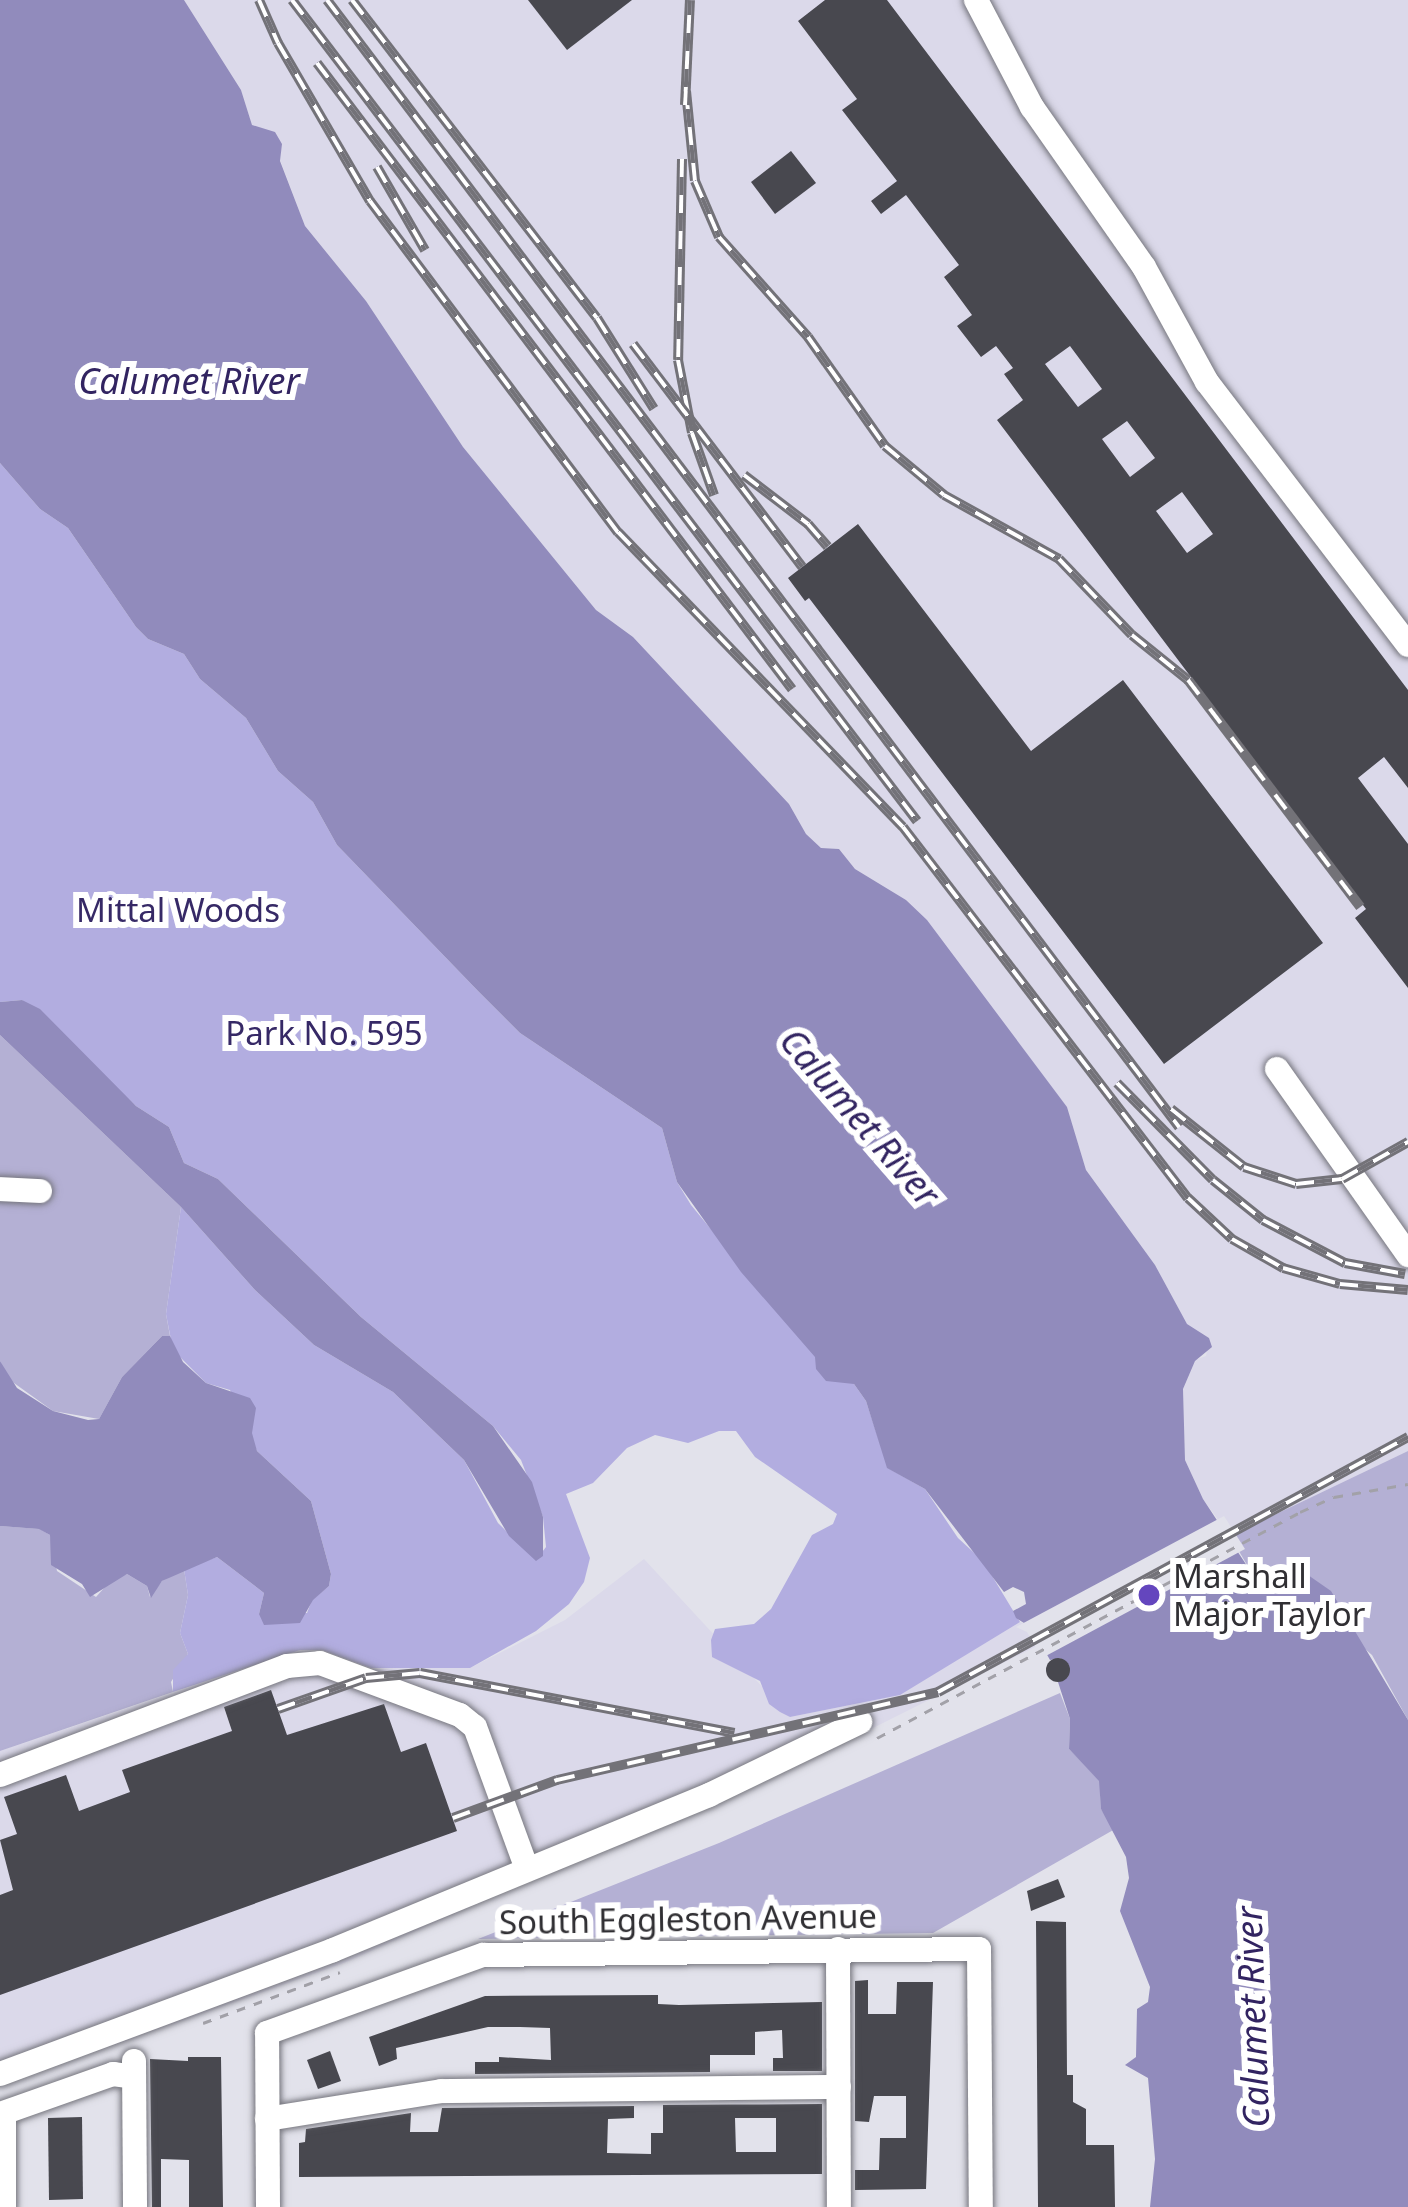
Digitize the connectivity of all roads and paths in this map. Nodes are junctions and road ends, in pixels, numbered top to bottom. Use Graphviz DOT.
graph roads {
  1 [pos="976,0"];
  2 [pos="1408,645"];
  3 [pos="1277,1069"];
  4 [pos="0,1189"];
  5 [pos="40,1191"];
  6 [pos="1408,1255"];
  7 [pos="1408,1484"];
  8 [pos="987,1681"];
  9 [pos="860,1722"];
  10 [pos="0,1775"];
  11 [pos="527,1869"];
  12 [pos="838,1949"];
  13 [pos="0,2074"];
  14 [pos="839,2087"];
  15 [pos="2,2116"];
  16 [pos="267,2119"];
  17 [pos="4,2207"];
  18 [pos="135,2207"];
  19 [pos="268,2207"];
  20 [pos="839,2207"];
  21 [pos="981,2207"];
  1 -- 2 [label="street"];
  3 -- 6 [label="street"];
  4 -- 5 [label="street"];
  7 -- 8 [label="path"];
  9 -- 11 [label="street"];
  10 -- 11 [label="street"];
  11 -- 13 [label="street"];
  12 -- 14 [label="street"];
  12 -- 16 [label="street, South Eggleston Avenue"];
  12 -- 21 [label="street, South Eggleston Avenue"];
  14 -- 16 [label="street"];
  14 -- 20 [label="street"];
  15 -- 17 [label="street"];
  15 -- 18 [label="street"];
  16 -- 19 [label="street"];
}
